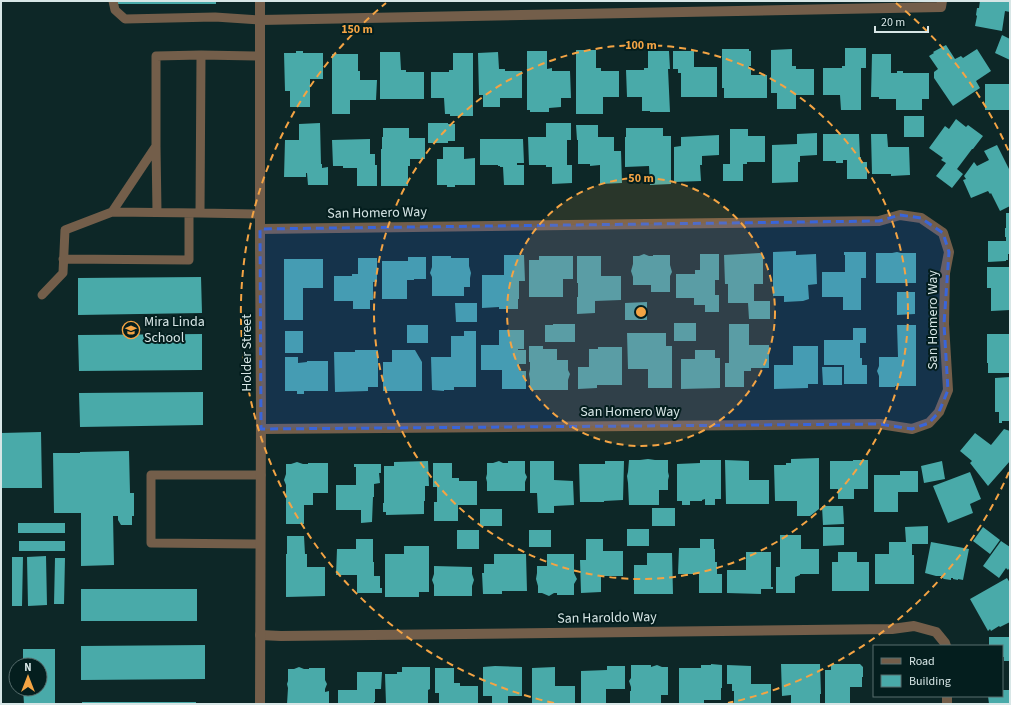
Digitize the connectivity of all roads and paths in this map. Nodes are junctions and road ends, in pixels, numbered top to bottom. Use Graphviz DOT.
graph roads {
  1 [pos="113,1"];
  2 [pos="260,1"];
  3 [pos="942,1"];
  4 [pos="260,20"];
  5 [pos="201,55"];
  6 [pos="260,56"];
  7 [pos="156,146"];
  8 [pos="112,212"];
  9 [pos="157,212"];
  10 [pos="189,213"];
  11 [pos="200,213"];
  12 [pos="260,214"];
  13 [pos="260,229"];
  14 [pos="63,259"];
  15 [pos="42,295"];
  16 [pos="261,430"];
  17 [pos="261,475"];
  18 [pos="260,544"];
  19 [pos="260,635"];
  20 [pos="946,645"];
  21 [pos="260,704"];
  1 -- 4 [label="lane"];
  2 -- 4 [label="street, Holder Street"];
  3 -- 4 [label="street"];
  4 -- 6 [label="street, Holder Street"];
  5 -- 6 [label="lane"];
  5 -- 7 [label="lane"];
  5 -- 11 [label="lane"];
  6 -- 12 [label="street, Holder Street"];
  7 -- 8 [label="lane"];
  7 -- 9 [label="lane"];
  8 -- 9 [label="lane"];
  8 -- 14 [label="lane"];
  9 -- 10 [label="lane"];
  10 -- 11 [label="lane"];
  10 -- 14 [label="lane"];
  11 -- 12 [label="lane"];
  12 -- 13 [label="street, Holder Street"];
  13 -- 16 [label="street, Holder Street"];
  13 -- 16 [label="street, San Homero Way"];
  14 -- 15 [label="lane"];
  16 -- 17 [label="street, Holder Street"];
  17 -- 18 [label="street, Holder Street"];
  17 -- 18 [label="lane"];
  18 -- 19 [label="street, Holder Street"];
  19 -- 20 [label="street, San Haroldo Way"];
  19 -- 21 [label="street, Holder Street"];
}
